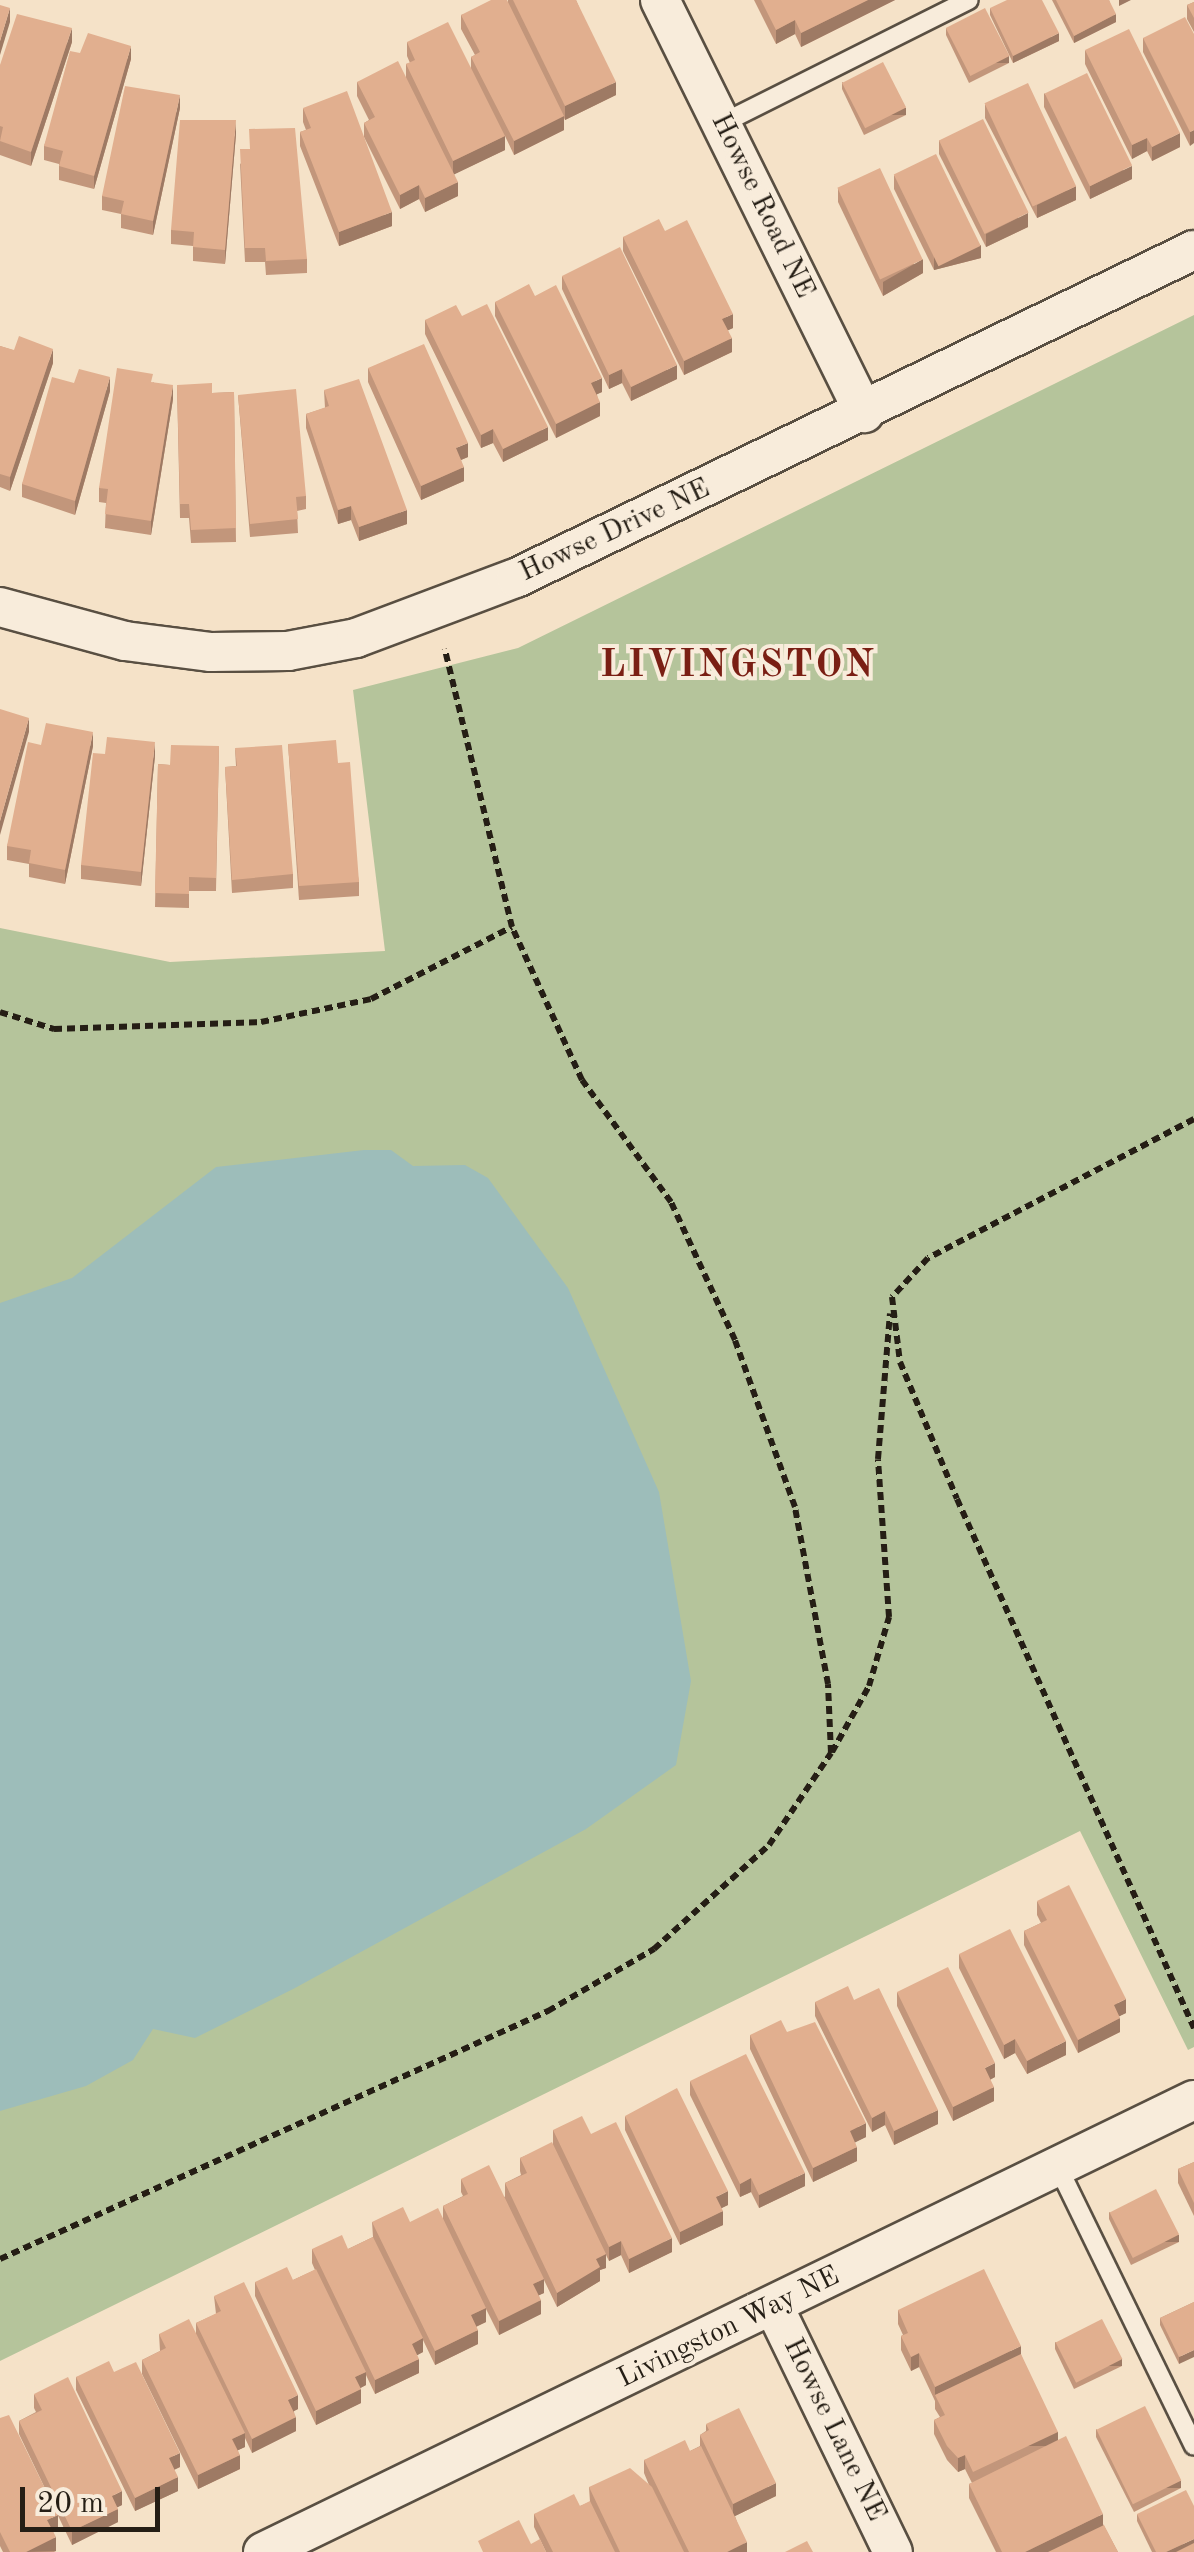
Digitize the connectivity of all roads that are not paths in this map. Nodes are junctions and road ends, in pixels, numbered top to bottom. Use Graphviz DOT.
graph roads {
  1 [pos="660,0"];
  2 [pos="969,0"];
  3 [pos="721,124"];
  4 [pos="1194,250"];
  5 [pos="864,413"];
  6 [pos="0,608"];
  7 [pos="1194,2100"];
  8 [pos="1058,2167"];
  9 [pos="774,2307"];
  10 [pos="1194,2446"];
  11 [pos="262,2552"];
  12 [pos="894,2552"];
  1 -- 3 [label="street, Howse Road NE"];
  2 -- 3 [label="lane"];
  3 -- 5 [label="street, Howse Road NE"];
  4 -- 5 [label="street, Howse Drive NE"];
  5 -- 6 [label="street, Howse Drive NE"];
  7 -- 8 [label="street, Livingston Way NE"];
  8 -- 9 [label="street, Livingston Way NE"];
  8 -- 10 [label="lane"];
  9 -- 11 [label="street, Livingston Way NE"];
  9 -- 12 [label="street, Howse Lane NE"];
}
